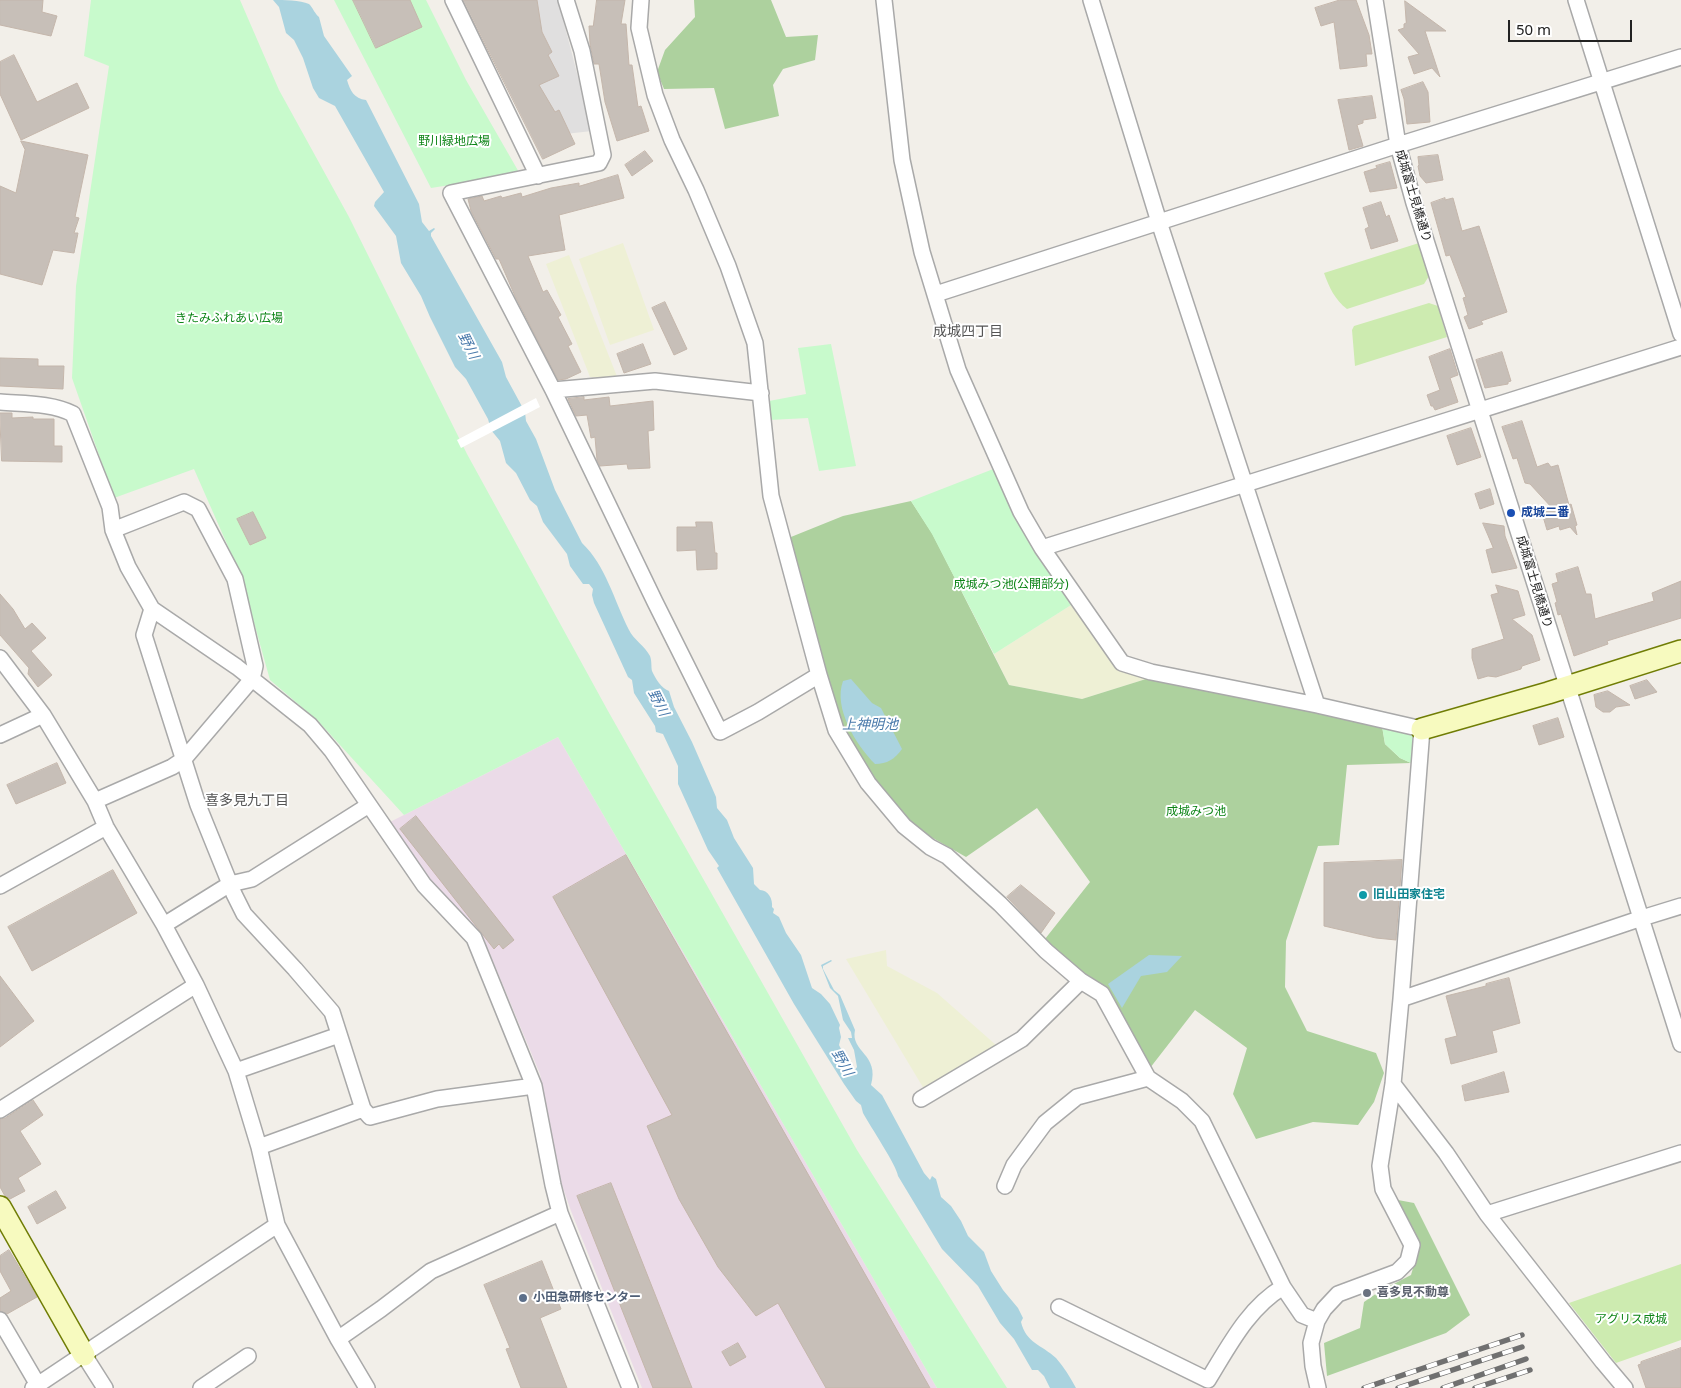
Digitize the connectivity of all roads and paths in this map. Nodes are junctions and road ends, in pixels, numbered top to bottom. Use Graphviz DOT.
graph roads {
  1 [pos="453,0"];
  2 [pos="566,0"];
  3 [pos="641,0"];
  4 [pos="884,0"];
  5 [pos="1091,0"];
  6 [pos="1375,0"];
  7 [pos="1576,0"];
  8 [pos="1681,56"];
  9 [pos="1602,81"];
  10 [pos="1398,146"];
  11 [pos="538,176"];
  12 [pos="1159,222"];
  13 [pos="936,294"];
  14 [pos="1681,334"];
  15 [pos="1681,347"];
  16 [pos="553,390"];
  17 [pos="761,394"];
  18 [pos="0,402"];
  19 [pos="1480,410"];
  20 [pos="1245,484"];
  21 [pos="114,530"];
  22 [pos="1042,548"];
  23 [pos="152,609"];
  24 [pos="1681,651"];
  25 [pos="0,658"];
  26 [pos="819,675"];
  27 [pos="252,679"];
  28 [pos="1568,687"];
  29 [pos="1317,705"];
  30 [pos="43,714"];
  31 [pos="1422,729"];
  32 [pos="0,735"];
  33 [pos="184,759"];
  34 [pos="95,800"];
  35 [pos="369,805"];
  36 [pos="106,827"];
  37 [pos="230,884"];
  38 [pos="0,886"];
  39 [pos="1681,906"];
  40 [pos="1642,918"];
  41 [pos="164,925"];
  42 [pos="1081,981"];
  43 [pos="196,986"];
  44 [pos="1401,999"];
  45 [pos="339,1034"];
  46 [pos="1681,1044"];
  47 [pos="236,1072"];
  48 [pos="1148,1078"];
  49 [pos="1393,1084"];
  50 [pos="534,1086"];
  51 [pos="921,1099"];
  52 [pos="363,1109"];
  53 [pos="0,1110"];
  54 [pos="260,1147"];
  55 [pos="1681,1152"];
  56 [pos="1004,1186"];
  57 [pos="0,1207"];
  58 [pos="560,1213"];
  59 [pos="1487,1214"];
  60 [pos="277,1225"];
  61 [pos="1283,1287"];
  62 [pos="1059,1307"];
  63 [pos="0,1320"];
  64 [pos="1317,1321"];
  65 [pos="338,1339"];
  66 [pos="84,1355"];
  67 [pos="248,1356"];
  68 [pos="36,1386"];
  69 [pos="105,1388"];
  70 [pos="201,1388"];
  71 [pos="367,1388"];
  72 [pos="630,1388"];
  73 [pos="1318,1388"];
  74 [pos="1625,1388"];
  1 -- 11 [label="street"];
  2 -- 11 [label="street"];
  3 -- 17 [label="street"];
  4 -- 13 [label="street"];
  5 -- 12 [label="street"];
  6 -- 10 [label="street, 成城富士見橋通り"];
  7 -- 9 [label="street"];
  8 -- 9 [label="street"];
  9 -- 10 [label="street"];
  9 -- 14 [label="street"];
  10 -- 12 [label="street"];
  10 -- 19 [label="street, 成城富士見橋通り"];
  11 -- 16 [label="street"];
  12 -- 13 [label="street"];
  12 -- 20 [label="street"];
  13 -- 22 [label="street"];
  15 -- 19 [label="street"];
  16 -- 17 [label="street"];
  16 -- 26 [label="street"];
  17 -- 26 [label="street"];
  18 -- 21 [label="street"];
  19 -- 20 [label="street"];
  19 -- 28 [label="street, 成城富士見橋通り"];
  20 -- 22 [label="street"];
  20 -- 29 [label="street"];
  21 -- 23 [label="street"];
  21 -- 27 [label="street"];
  22 -- 29 [label="street"];
  23 -- 27 [label="street"];
  23 -- 33 [label="street"];
  24 -- 28 [label="street"];
  25 -- 30 [label="street"];
  26 -- 42 [label="street"];
  27 -- 33 [label="street"];
  27 -- 35 [label="street"];
  28 -- 31 [label="street"];
  28 -- 40 [label="street, 成城富士見橋通り"];
  29 -- 31 [label="street"];
  30 -- 32 [label="street"];
  30 -- 34 [label="street"];
  31 -- 44 [label="street"];
  33 -- 34 [label="street"];
  33 -- 37 [label="street"];
  34 -- 36 [label="street"];
  35 -- 37 [label="street"];
  35 -- 50 [label="street"];
  36 -- 38 [label="street"];
  36 -- 41 [label="street"];
  37 -- 41 [label="street"];
  37 -- 45 [label="street"];
  39 -- 40 [label="street"];
  40 -- 44 [label="street"];
  40 -- 46 [label="street, 成城富士見橋通り"];
  41 -- 43 [label="street"];
  42 -- 48 [label="street"];
  42 -- 51 [label="street"];
  43 -- 47 [label="street"];
  43 -- 53 [label="street"];
  44 -- 49 [label="street"];
  45 -- 47 [label="street"];
  45 -- 52 [label="street"];
  47 -- 54 [label="street"];
  48 -- 56 [label="street"];
  48 -- 61 [label="street"];
  49 -- 59 [label="street"];
  49 -- 64 [label="street"];
  50 -- 52 [label="street"];
  50 -- 58 [label="street"];
  52 -- 54 [label="street"];
  54 -- 60 [label="street"];
  55 -- 59 [label="street"];
  57 -- 66 [label="street"];
  58 -- 65 [label="street"];
  58 -- 72 [label="street"];
  59 -- 74 [label="street"];
  60 -- 65 [label="street"];
  60 -- 66 [label="street"];
  61 -- 62 [label="street"];
  61 -- 64 [label="street"];
  63 -- 68 [label="street"];
  64 -- 73 [label="street"];
  65 -- 71 [label="street"];
  66 -- 68 [label="street"];
  66 -- 69 [label="street"];
  67 -- 70 [label="street"];
}
